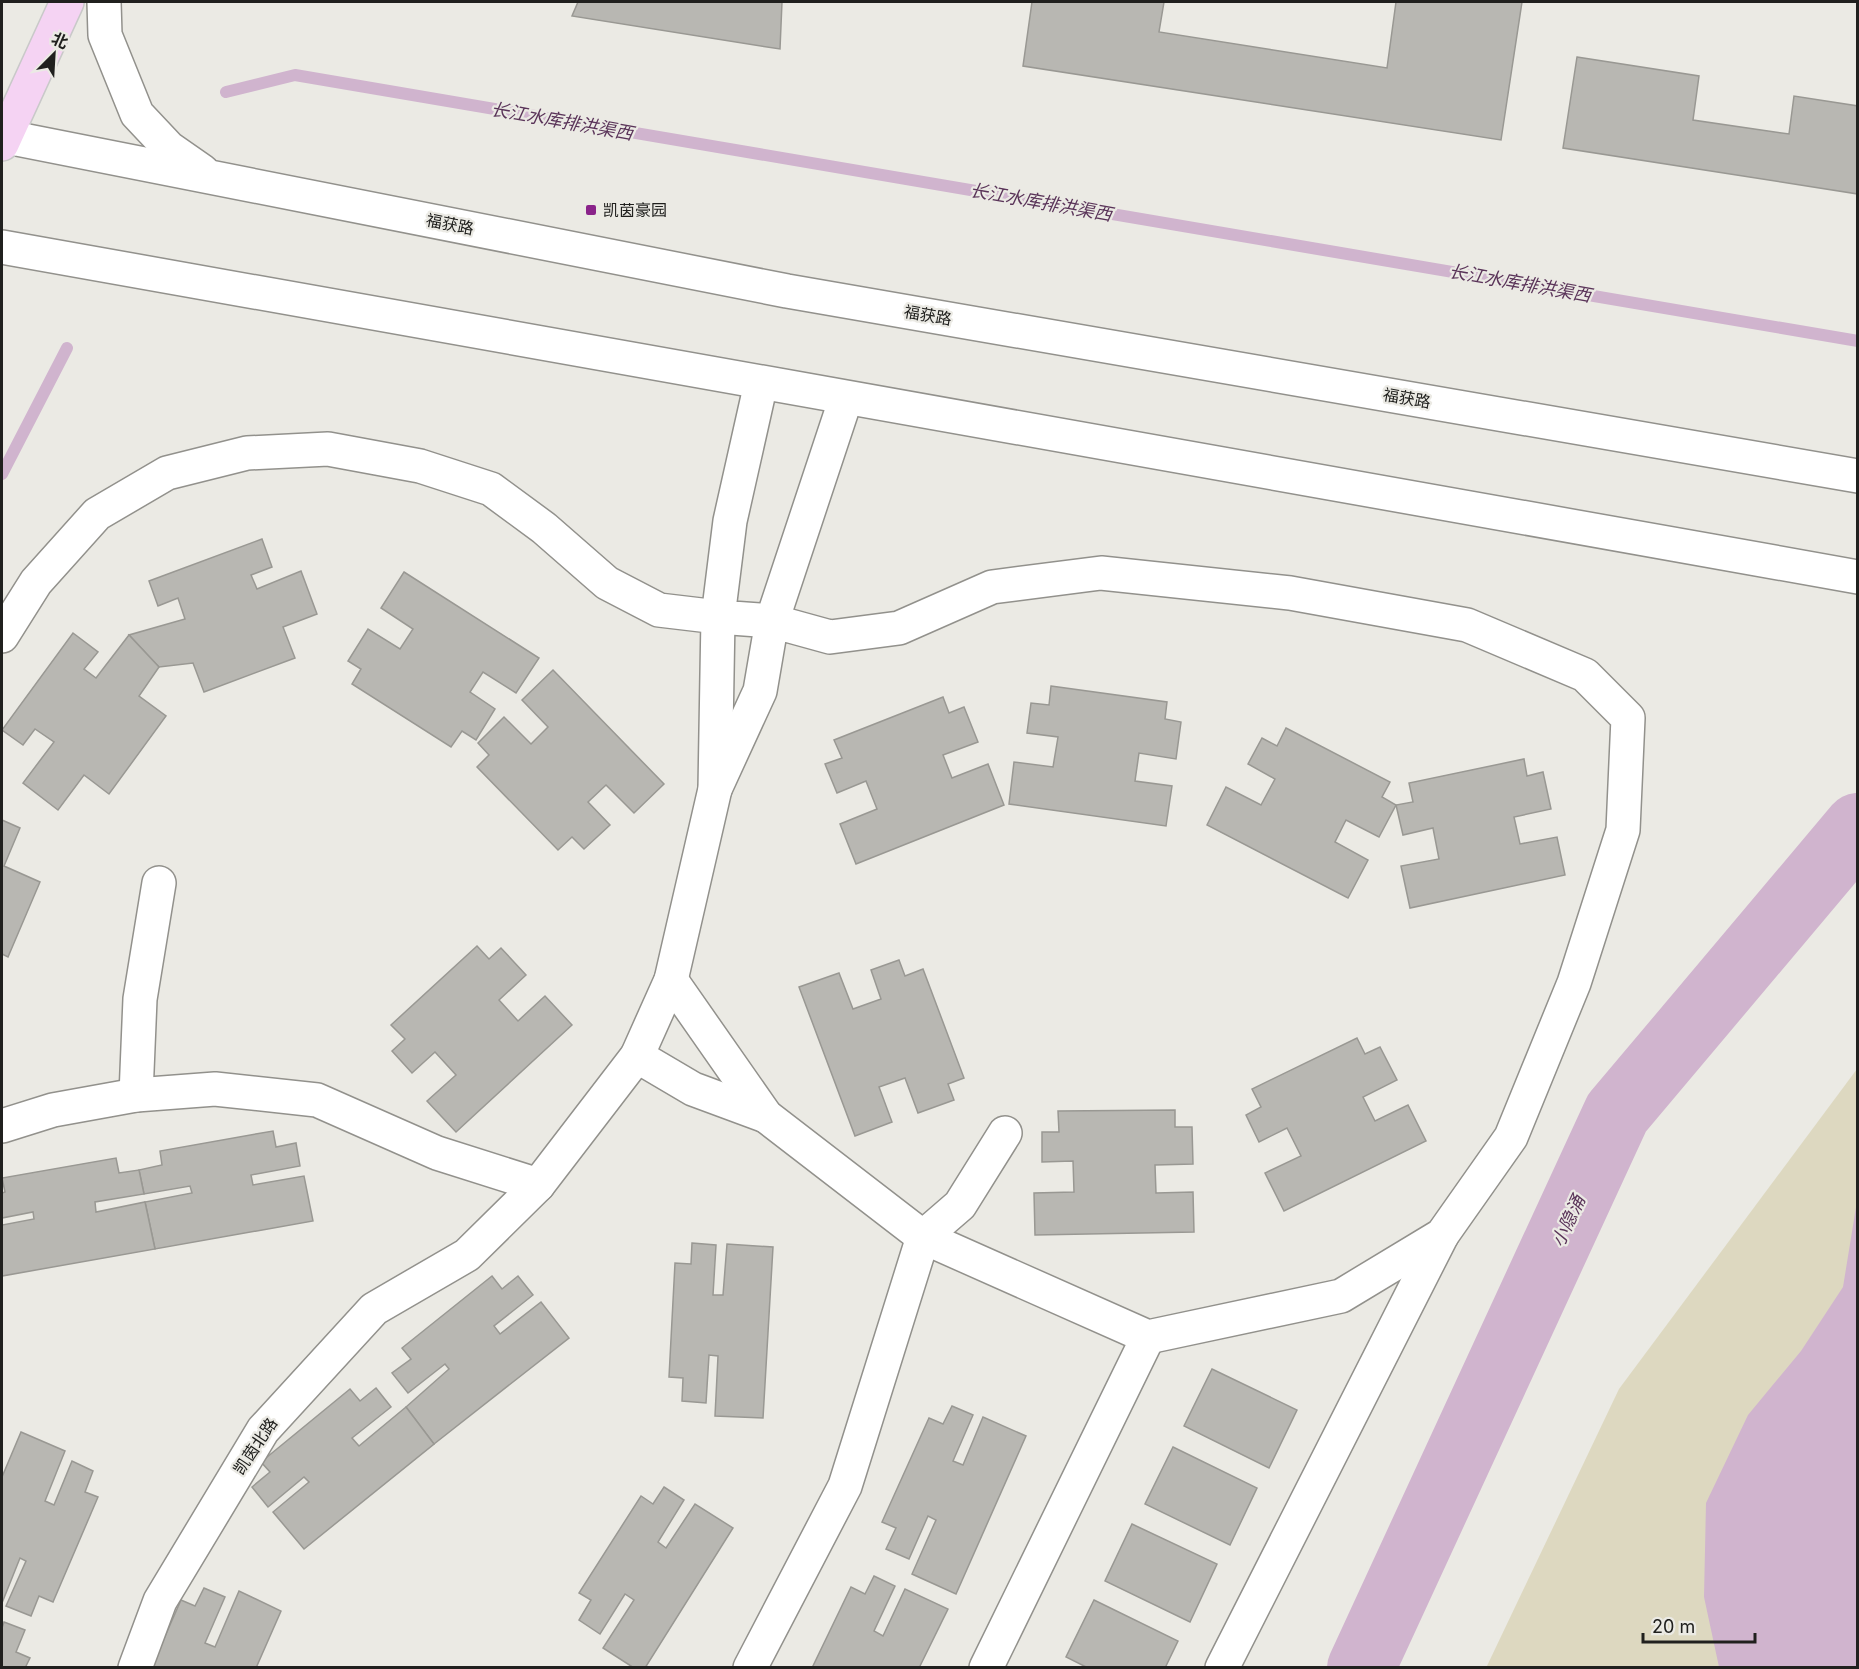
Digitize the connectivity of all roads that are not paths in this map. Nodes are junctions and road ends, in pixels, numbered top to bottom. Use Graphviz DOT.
graph roads {
  1 [pos="67,2"];
  2 [pos="104,2"];
  3 [pos="3,139"];
  4 [pos="211,177"];
  5 [pos="2,247"];
  6 [pos="760,383"];
  7 [pos="846,398"];
  8 [pos="1857,476"];
  9 [pos="1857,577"];
  10 [pos="718,617"];
  11 [pos="772,621"];
  12 [pos="2,636"];
  13 [pos="715,789"];
  14 [pos="159,883"];
  15 [pos="671,980"];
  16 [pos="638,1056"];
  17 [pos="136,1095"];
  18 [pos="766,1116"];
  19 [pos="2,1126"];
  20 [pos="1005,1133"];
  21 [pos="538,1185"];
  22 [pos="1442,1236"];
  23 [pos="923,1237"];
  24 [pos="1148,1337"];
  25 [pos="135,1668"];
  26 [pos="750,1668"];
  27 [pos="986,1668"];
  28 [pos="1222,1668"];
  1 -- 3 [label="main road"];
  2 -- 4 [label="street"];
  3 -- 4 [label="street, 福获路"];
  4 -- 8 [label="street, 福获路"];
  5 -- 6 [label="street"];
  6 -- 7 [label="street"];
  6 -- 10 [label="street"];
  7 -- 9 [label="street"];
  7 -- 11 [label="street"];
  10 -- 11 [label="street"];
  10 -- 12 [label="street"];
  10 -- 13 [label="street"];
  11 -- 13 [label="street"];
  11 -- 22 [label="street"];
  13 -- 15 [label="street, 凯茵北路"];
  14 -- 17 [label="street"];
  15 -- 16 [label="street, 凯茵北路"];
  15 -- 18 [label="street"];
  16 -- 18 [label="street"];
  16 -- 21 [label="street, 凯茵北路"];
  17 -- 19 [label="street"];
  17 -- 21 [label="street"];
  18 -- 23 [label="street"];
  20 -- 23 [label="street"];
  21 -- 25 [label="street, 凯茵北路"];
  22 -- 24 [label="street"];
  22 -- 28 [label="street"];
  23 -- 24 [label="street"];
  23 -- 26 [label="street"];
  24 -- 27 [label="street"];
}
